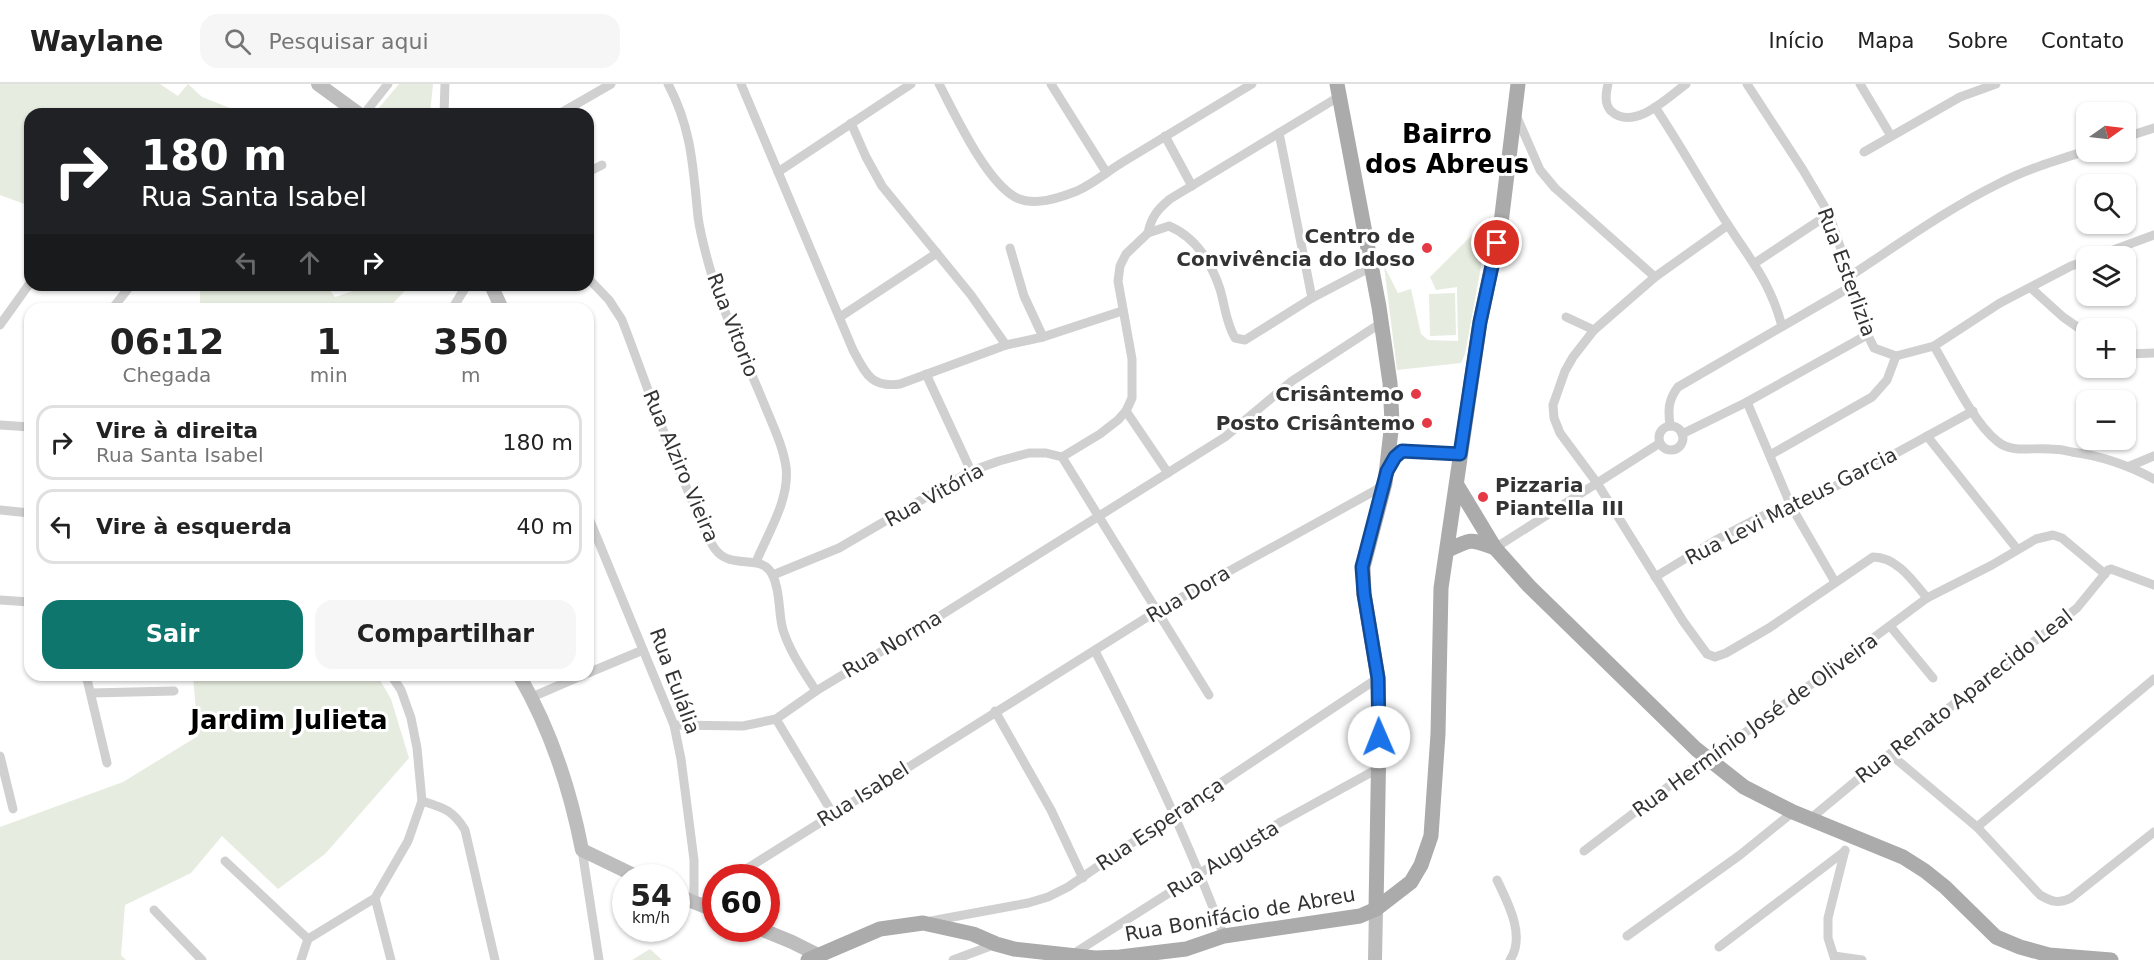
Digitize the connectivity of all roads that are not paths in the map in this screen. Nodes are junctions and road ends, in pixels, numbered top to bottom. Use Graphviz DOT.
graph roads {
  1 [pos="318,84"];
  2 [pos="388,84"];
  3 [pos="445,84"];
  4 [pos="611,84"];
  5 [pos="668,84"];
  6 [pos="741,84"];
  7 [pos="911,84"];
  8 [pos="939,84"];
  9 [pos="1051,84"];
  10 [pos="1251,84"];
  11 [pos="1518,84"];
  12 [pos="1608,84"];
  13 [pos="1686,84"];
  14 [pos="1747,84"];
  15 [pos="1860,84"];
  16 [pos="1996,84"];
  17 [pos="1339,90"];
  18 [pos="1655,107"];
  19 [pos="351,108"];
  20 [pos="369,108"];
  21 [pos="444,108"];
  22 [pos="569,108"];
  23 [pos="1515,110"];
  24 [pos="851,123"];
  25 [pos="2154,128"];
  26 [pos="1279,133"];
  27 [pos="2136,134"];
  28 [pos="1165,136"];
  29 [pos="1891,136"];
  30 [pos="1864,152"];
  31 [pos="2076,154"];
  32 [pos="602,165"];
  33 [pos="594,169"];
  34 [pos="778,172"];
  35 [pos="1106,172"];
  36 [pos="1192,186"];
  37 [pos="1829,214"];
  38 [pos="1728,225"];
  39 [pos="1148,233"];
  40 [pos="2154,235"];
  41 [pos="2124,246"];
  42 [pos="1010,248"];
  43 [pos="937,253"];
  44 [pos="1755,263"];
  45 [pos="2076,264"];
  46 [pos="1373,266"];
  47 [pos="1850,276"];
  48 [pos="1655,277"];
  49 [pos="594,284"];
  50 [pos="1852,286"];
  51 [pos="2031,288"];
  52 [pos="24,291"];
  53 [pos="126,291"];
  54 [pos="1312,298"];
  55 [pos="117,303"];
  56 [pos="1122,311"];
  57 [pos="840,316"];
  58 [pos="1566,317"];
  59 [pos="1381,323"];
  60 [pos="0,325"];
  61 [pos="1782,326"];
  62 [pos="2076,326"];
  63 [pos="1594,330"];
  64 [pos="1867,335"];
  65 [pos="1043,337"];
  66 [pos="1006,345"];
  67 [pos="1934,346"];
  68 [pos="2154,353"];
  69 [pos="2136,354"];
  70 [pos="1896,356"];
  71 [pos="926,374"];
  72 [pos="1747,402"];
  73 [pos="1126,411"];
  74 [pos="1972,411"];
  75 [pos="0,425"];
  76 [pos="24,426"];
  77 [pos="1670,426"];
  78 [pos="1392,429"];
  79 [pos="1682,434"];
  80 [pos="1927,436"];
  81 [pos="1660,443"];
  82 [pos="1402,451"];
  83 [pos="1460,454"];
  84 [pos="1770,455"];
  85 [pos="2154,456"];
  86 [pos="1062,457"];
  87 [pos="2130,466"];
  88 [pos="971,471"];
  89 [pos="1168,473"];
  90 [pos="1386,477"];
  91 [pos="2154,479"];
  92 [pos="1597,483"];
  93 [pos="1456,484"];
  94 [pos="1791,506"];
  95 [pos="0,510"];
  96 [pos="24,512"];
  97 [pos="1097,517"];
  98 [pos="594,531"];
  99 [pos="1495,548"];
  100 [pos="2017,549"];
  101 [pos="1448,550"];
  102 [pos="756,562"];
  103 [pos="2108,571"];
  104 [pos="773,575"];
  105 [pos="1655,577"];
  106 [pos="1835,582"];
  107 [pos="2154,585"];
  108 [pos="1927,598"];
  109 [pos="0,600"];
  110 [pos="24,602"];
  111 [pos="1157,611"];
  112 [pos="1890,626"];
  113 [pos="643,650"];
  114 [pos="1095,651"];
  115 [pos="594,670"];
  116 [pos="1378,678"];
  117 [pos="1933,678"];
  118 [pos="2154,679"];
  119 [pos="88,681"];
  120 [pos="396,681"];
  121 [pos="523,681"];
  122 [pos="569,681"];
  123 [pos="174,691"];
  124 [pos="816,691"];
  125 [pos="91,693"];
  126 [pos="1209,695"];
  127 [pos="532,697"];
  128 [pos="995,711"];
  129 [pos="776,719"];
  130 [pos="674,725"];
  131 [pos="1890,754"];
  132 [pos="0,756"];
  133 [pos="1707,757"];
  134 [pos="107,763"];
  135 [pos="1379,768"];
  136 [pos="422,801"];
  137 [pos="13,809"];
  138 [pos="1793,812"];
  139 [pos="833,814"];
  140 [pos="1174,814"];
  141 [pos="1810,819"];
  142 [pos="1977,827"];
  143 [pos="2154,831"];
  144 [pos="1848,844"];
  145 [pos="582,850"];
  146 [pos="1584,851"];
  147 [pos="225,861"];
  148 [pos="612,864"];
  149 [pos="754,864"];
  150 [pos="1200,873"];
  151 [pos="1083,878"];
  152 [pos="1497,880"];
  153 [pos="375,898"];
  154 [pos="690,901"];
  155 [pos="702,901"];
  156 [pos="697,904"];
  157 [pos="702,906"];
  158 [pos="1376,909"];
  159 [pos="154,910"];
  160 [pos="922,923"];
  161 [pos="1224,936"];
  162 [pos="1627,936"];
  163 [pos="780,937"];
  164 [pos="308,939"];
  165 [pos="996,944"];
  166 [pos="1719,947"];
  167 [pos="1071,955"];
  168 [pos="813,958"];
  169 [pos="1834,958"];
  170 [pos="202,960"];
  171 [pos="301,960"];
  172 [pos="391,960"];
  173 [pos="495,960"];
  174 [pos="599,960"];
  175 [pos="953,960"];
  176 [pos="1375,960"];
  177 [pos="1510,960"];
  178 [pos="1862,960"];
  179 [pos="2111,960"];
  1 -- 19 [label="street"];
  2 -- 20 [label="street"];
  3 -- 21 [label="street"];
  4 -- 22 [label="street"];
  5 -- 102 [label="street, Rua Vitorio"];
  6 -- 34 [label="street"];
  7 -- 24 [label="street"];
  8 -- 35 [label="street"];
  9 -- 35 [label="street"];
  10 -- 28 [label="street"];
  11 -- 23 [label="main road, Rua Bonifácio de Abreu"];
  12 -- 18 [label="street"];
  13 -- 18 [label="street"];
  14 -- 37 [label="street, Rua Esterlizia"];
  15 -- 29 [label="street"];
  16 -- 29 [label="street"];
  17 -- 26 [label="street"];
  17 -- 46 [label="main road"];
  18 -- 38 [label="street"];
  23 -- 48 [label="street"];
  23 -- 83 [label="main road, Rua Bonifácio de Abreu"];
  24 -- 34 [label="street"];
  24 -- 43 [label="street"];
  25 -- 27 [label="street"];
  26 -- 36 [label="street"];
  26 -- 54 [label="street"];
  28 -- 35 [label="street"];
  28 -- 36 [label="street"];
  29 -- 30 [label="street"];
  31 -- 47 [label="street"];
  32 -- 33 [label="street"];
  34 -- 57 [label="street"];
  36 -- 39 [label="street"];
  37 -- 44 [label="street"];
  37 -- 47 [label="street, Rua Esterlizia"];
  38 -- 44 [label="street"];
  38 -- 48 [label="street"];
  39 -- 54 [label="street"];
  39 -- 56 [label="street"];
  40 -- 41 [label="street"];
  42 -- 65 [label="street"];
  43 -- 57 [label="street"];
  43 -- 66 [label="street"];
  44 -- 61 [label="street"];
  45 -- 51 [label="street, Rua Esterlizia"];
  46 -- 54 [label="street"];
  46 -- 59 [label="main road"];
  47 -- 50 [label="street, Rua Esterlizia"];
  48 -- 63 [label="street"];
  49 -- 102 [label="street, Rua Alziro Vieira"];
  50 -- 61 [label="street"];
  50 -- 64 [label="street, Rua Esterlizia"];
  51 -- 62 [label="street"];
  51 -- 67 [label="street, Rua Esterlizia"];
  52 -- 60 [label="street"];
  53 -- 55 [label="street"];
  56 -- 65 [label="street"];
  56 -- 73 [label="street"];
  57 -- 71 [label="street"];
  58 -- 63 [label="street"];
  59 -- 78 [label="main road"];
  59 -- 89 [label="street"];
  61 -- 77 [label="street"];
  63 -- 92 [label="street"];
  64 -- 70 [label="street, Rua Esterlizia"];
  64 -- 72 [label="street"];
  65 -- 66 [label="street"];
  66 -- 71 [label="street"];
  67 -- 70 [label="street, Rua Esterlizia"];
  67 -- 74 [label="street"];
  68 -- 69 [label="street"];
  70 -- 84 [label="street"];
  71 -- 88 [label="street"];
  72 -- 79 [label="street"];
  72 -- 84 [label="street"];
  73 -- 86 [label="street"];
  73 -- 89 [label="street"];
  74 -- 80 [label="street, Rua Levi Mateus Garcia"];
  74 -- 87 [label="street"];
  75 -- 76 [label="street"];
  77 -- 79 [label="street"];
  77 -- 81 [label="street"];
  78 -- 82 [label="street"];
  78 -- 90 [label="main road"];
  79 -- 81 [label="street"];
  80 -- 94 [label="street, Rua Levi Mateus Garcia"];
  80 -- 100 [label="street"];
  81 -- 92 [label="street"];
  82 -- 83 [label="street"];
  82 -- 90 [label="street, Rua Dora"];
  83 -- 93 [label="main road, Rua Bonifácio de Abreu"];
  84 -- 94 [label="street"];
  85 -- 87 [label="street"];
  86 -- 88 [label="street, Rua Vitória"];
  86 -- 97 [label="street"];
  87 -- 91 [label="street"];
  88 -- 104 [label="street, Rua Vitória"];
  89 -- 97 [label="street, Rua Norma"];
  90 -- 111 [label="street, Rua Dora"];
  90 -- 116 [label="main road"];
  92 -- 99 [label="street"];
  92 -- 105 [label="street"];
  93 -- 99 [label="main road"];
  93 -- 101 [label="main road, Rua Bonifácio de Abreu"];
  94 -- 105 [label="street, Rua Levi Mateus Garcia"];
  94 -- 106 [label="street"];
  95 -- 96 [label="street"];
  97 -- 111 [label="street"];
  97 -- 124 [label="street, Rua Norma"];
  98 -- 113 [label="street, Rua Eulália"];
  99 -- 101 [label="main road"];
  99 -- 133 [label="main road"];
  100 -- 103 [label="street, Rua Hermínio José de Oliveira"];
  100 -- 108 [label="street, Rua Hermínio José de Oliveira"];
  101 -- 158 [label="main road, Rua Bonifácio de Abreu"];
  102 -- 104 [label="street"];
  103 -- 107 [label="street"];
  103 -- 131 [label="street, Rua Renato Aparecido Leal"];
  104 -- 124 [label="street"];
  105 -- 106 [label="street"];
  106 -- 108 [label="street"];
  108 -- 112 [label="street, Rua Hermínio José de Oliveira"];
  109 -- 110 [label="street"];
  111 -- 114 [label="street, Rua Dora"];
  111 -- 126 [label="street"];
  112 -- 117 [label="street"];
  112 -- 133 [label="street, Rua Hermínio José de Oliveira"];
  113 -- 115 [label="street"];
  113 -- 130 [label="street, Rua Eulália"];
  114 -- 128 [label="street, Rua Dora"];
  114 -- 140 [label="street"];
  116 -- 135 [label="main road"];
  116 -- 140 [label="street, Rua Esperança"];
  118 -- 142 [label="street"];
  119 -- 125 [label="street"];
  120 -- 136 [label="street"];
  121 -- 127 [label="street"];
  122 -- 127 [label="street"];
  123 -- 125 [label="street"];
  124 -- 129 [label="street, Rua Norma"];
  125 -- 134 [label="street"];
  127 -- 145 [label="street"];
  128 -- 139 [label="street, Rua Isabel"];
  128 -- 151 [label="street"];
  129 -- 130 [label="street, Rua Norma"];
  129 -- 139 [label="street"];
  130 -- 156 [label="street, Rua Eulália"];
  131 -- 141 [label="street, Rua Renato Aparecido Leal"];
  131 -- 142 [label="street"];
  132 -- 137 [label="street"];
  133 -- 138 [label="main road"];
  133 -- 146 [label="street, Rua Hermínio José de Oliveira"];
  135 -- 150 [label="street, Rua Augusta"];
  135 -- 158 [label="main road"];
  136 -- 153 [label="street"];
  136 -- 173 [label="street"];
  138 -- 141 [label="main road"];
  138 -- 162 [label="street"];
  139 -- 149 [label="street, Rua Isabel"];
  140 -- 150 [label="street"];
  140 -- 151 [label="street, Rua Esperança"];
  141 -- 144 [label="main road"];
  142 -- 143 [label="street"];
  144 -- 166 [label="street"];
  144 -- 169 [label="street"];
  144 -- 179 [label="main road"];
  145 -- 148 [label="street"];
  145 -- 174 [label="street"];
  147 -- 164 [label="street"];
  150 -- 161 [label="street"];
  150 -- 167 [label="street, Rua Augusta"];
  151 -- 160 [label="street, Rua Esperança"];
  152 -- 177 [label="street"];
  153 -- 164 [label="street"];
  153 -- 172 [label="street"];
  154 -- 156 [label="street"];
  155 -- 156 [label="street"];
  156 -- 157 [label="street"];
  158 -- 161 [label="main road, Rua Bonifácio de Abreu"];
  158 -- 176 [label="street"];
  159 -- 170 [label="street"];
  160 -- 165 [label="main road, Rua Bonifácio de Abreu"];
  160 -- 168 [label="main road, Rua Bonifácio de Abreu"];
  161 -- 167 [label="main road, Rua Bonifácio de Abreu"];
  163 -- 168 [label="street"];
  164 -- 171 [label="street"];
  165 -- 167 [label="main road, Rua Bonifácio de Abreu"];
  165 -- 175 [label="street"];
  169 -- 178 [label="street"];
}
